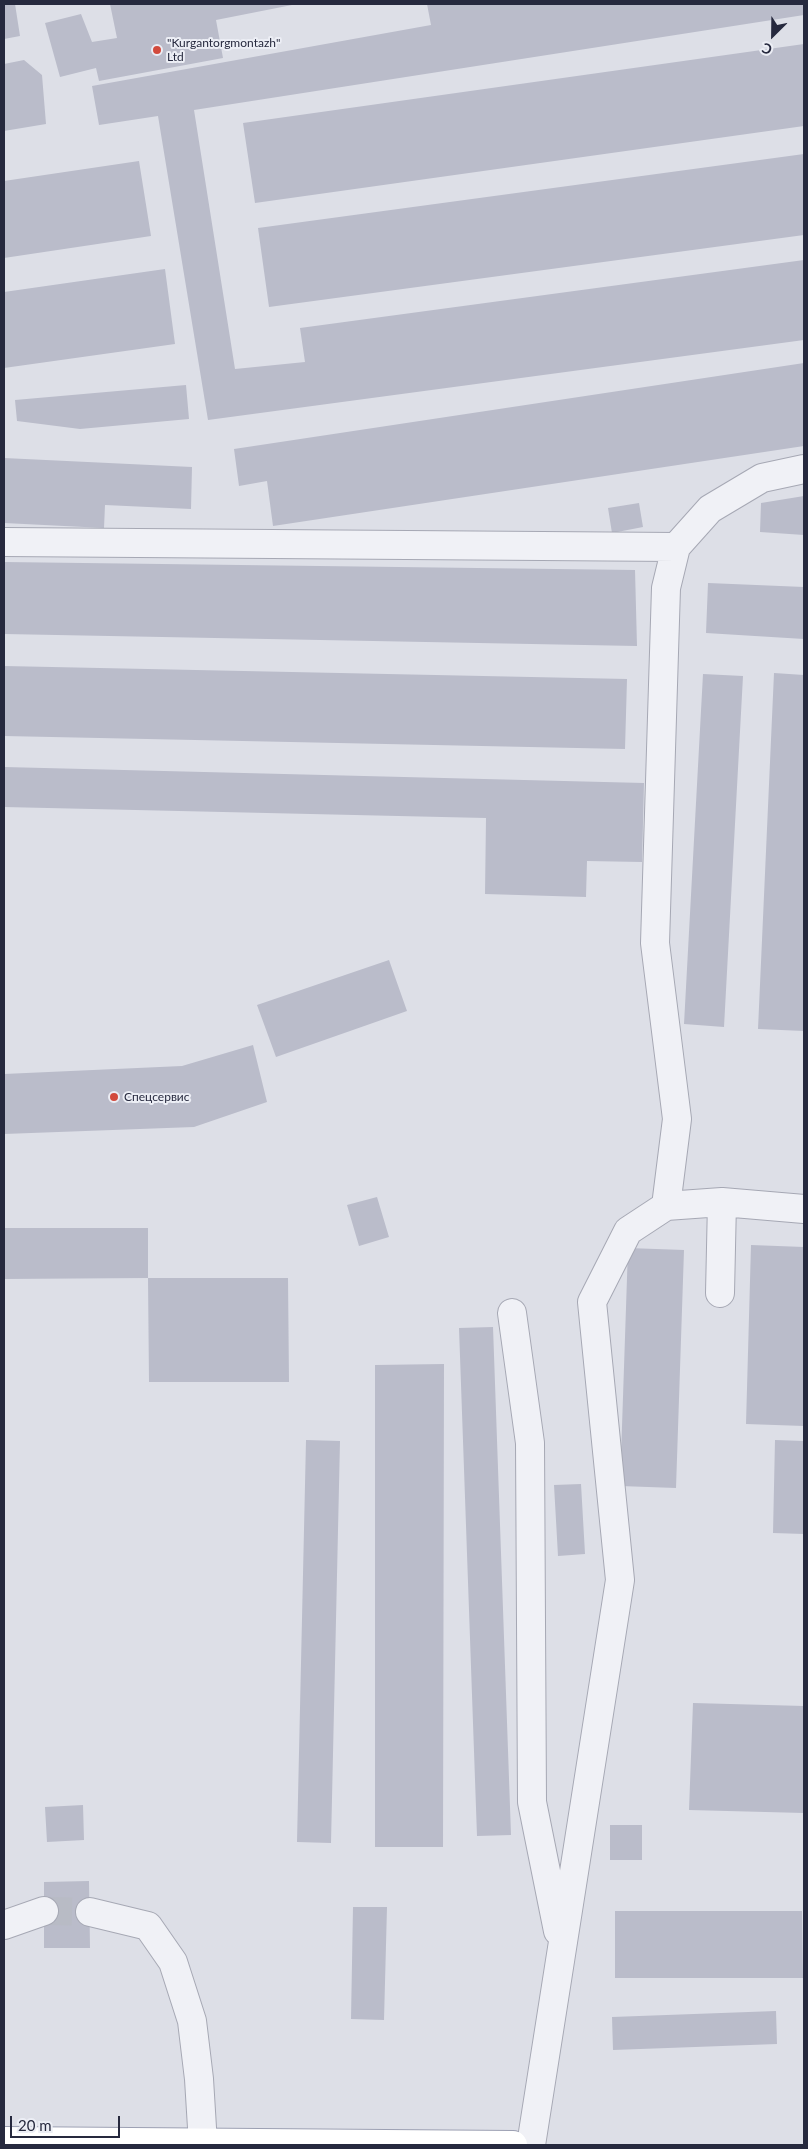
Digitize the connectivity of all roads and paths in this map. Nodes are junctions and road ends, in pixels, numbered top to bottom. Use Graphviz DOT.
graph roads {
  1 [pos="804,469"];
  2 [pos="4,542"];
  3 [pos="676,547"];
  4 [pos="722,1202"];
  5 [pos="666,1206"];
  6 [pos="804,1209"];
  7 [pos="720,1293"];
  8 [pos="512,1313"];
  9 [pos="44,1911"];
  10 [pos="90,1912"];
  11 [pos="4,1925"];
  12 [pos="562,1950"];
  13 [pos="4,2141"];
  14 [pos="166,2144"];
  15 [pos="204,2144"];
  16 [pos="513,2145"];
  17 [pos="531,2145"];
  1 -- 3 [label="lane"];
  2 -- 3 [label="lane"];
  3 -- 5 [label="lane"];
  4 -- 5 [label="lane"];
  4 -- 6 [label="lane"];
  4 -- 7 [label="lane"];
  5 -- 12 [label="lane"];
  8 -- 12 [label="lane"];
  9 -- 11 [label="lane"];
  10 -- 15 [label="lane"];
  12 -- 17 [label="lane"];
  13 -- 14 [label="main road"];
  14 -- 15 [label="main road"];
  15 -- 16 [label="main road"];
}
